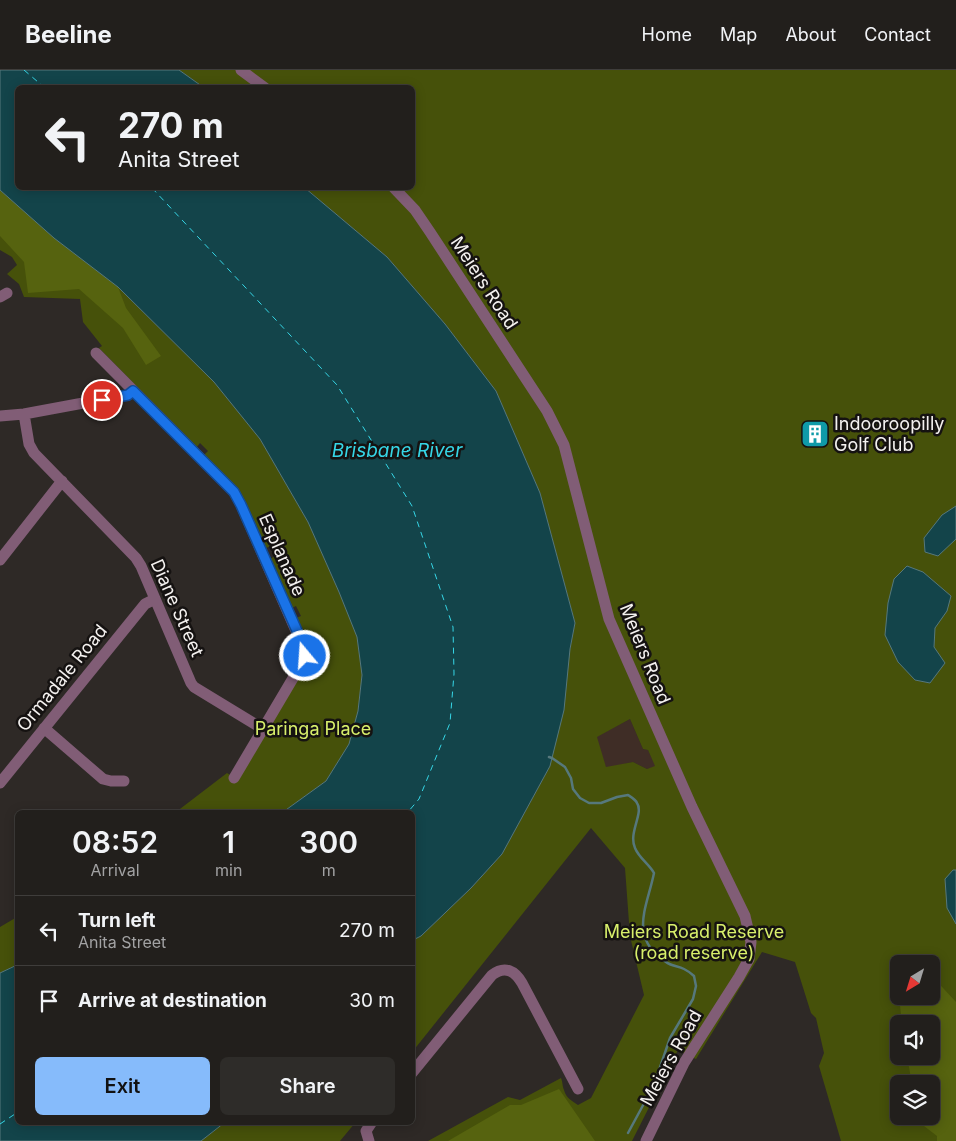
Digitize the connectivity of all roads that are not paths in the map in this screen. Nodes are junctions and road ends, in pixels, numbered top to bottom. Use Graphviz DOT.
graph roads {
  1 [pos="241,70"];
  2 [pos="261,85"];
  3 [pos="396,190"];
  4 [pos="96,353"];
  5 [pos="133,391"];
  6 [pos="24,414"];
  7 [pos="0,416"];
  8 [pos="62,481"];
  9 [pos="0,560"];
  10 [pos="155,599"];
  11 [pos="44,728"];
  12 [pos="263,729"];
  13 [pos="234,778"];
  14 [pos="124,782"];
  15 [pos="0,783"];
  16 [pos="415,1069"];
  17 [pos="578,1089"];
  18 [pos="370,1125"];
  19 [pos="370,1141"];
  20 [pos="646,1141"];
  1 -- 2 [label="street"];
  3 -- 20 [label="street, Meiers Road"];
  4 -- 5 [label="street, Esplanade"];
  5 -- 6 [label="street"];
  5 -- 12 [label="street, Esplanade"];
  6 -- 7 [label="street"];
  6 -- 8 [label="street, Diane Street"];
  8 -- 9 [label="street"];
  8 -- 10 [label="street, Diane Street"];
  10 -- 11 [label="street, Ormadale Road"];
  10 -- 12 [label="street, Diane Street"];
  11 -- 14 [label="street"];
  11 -- 15 [label="street, Ormadale Road"];
  12 -- 13 [label="street, Esplanade"];
  16 -- 17 [label="street"];
  18 -- 19 [label="street"];
}
